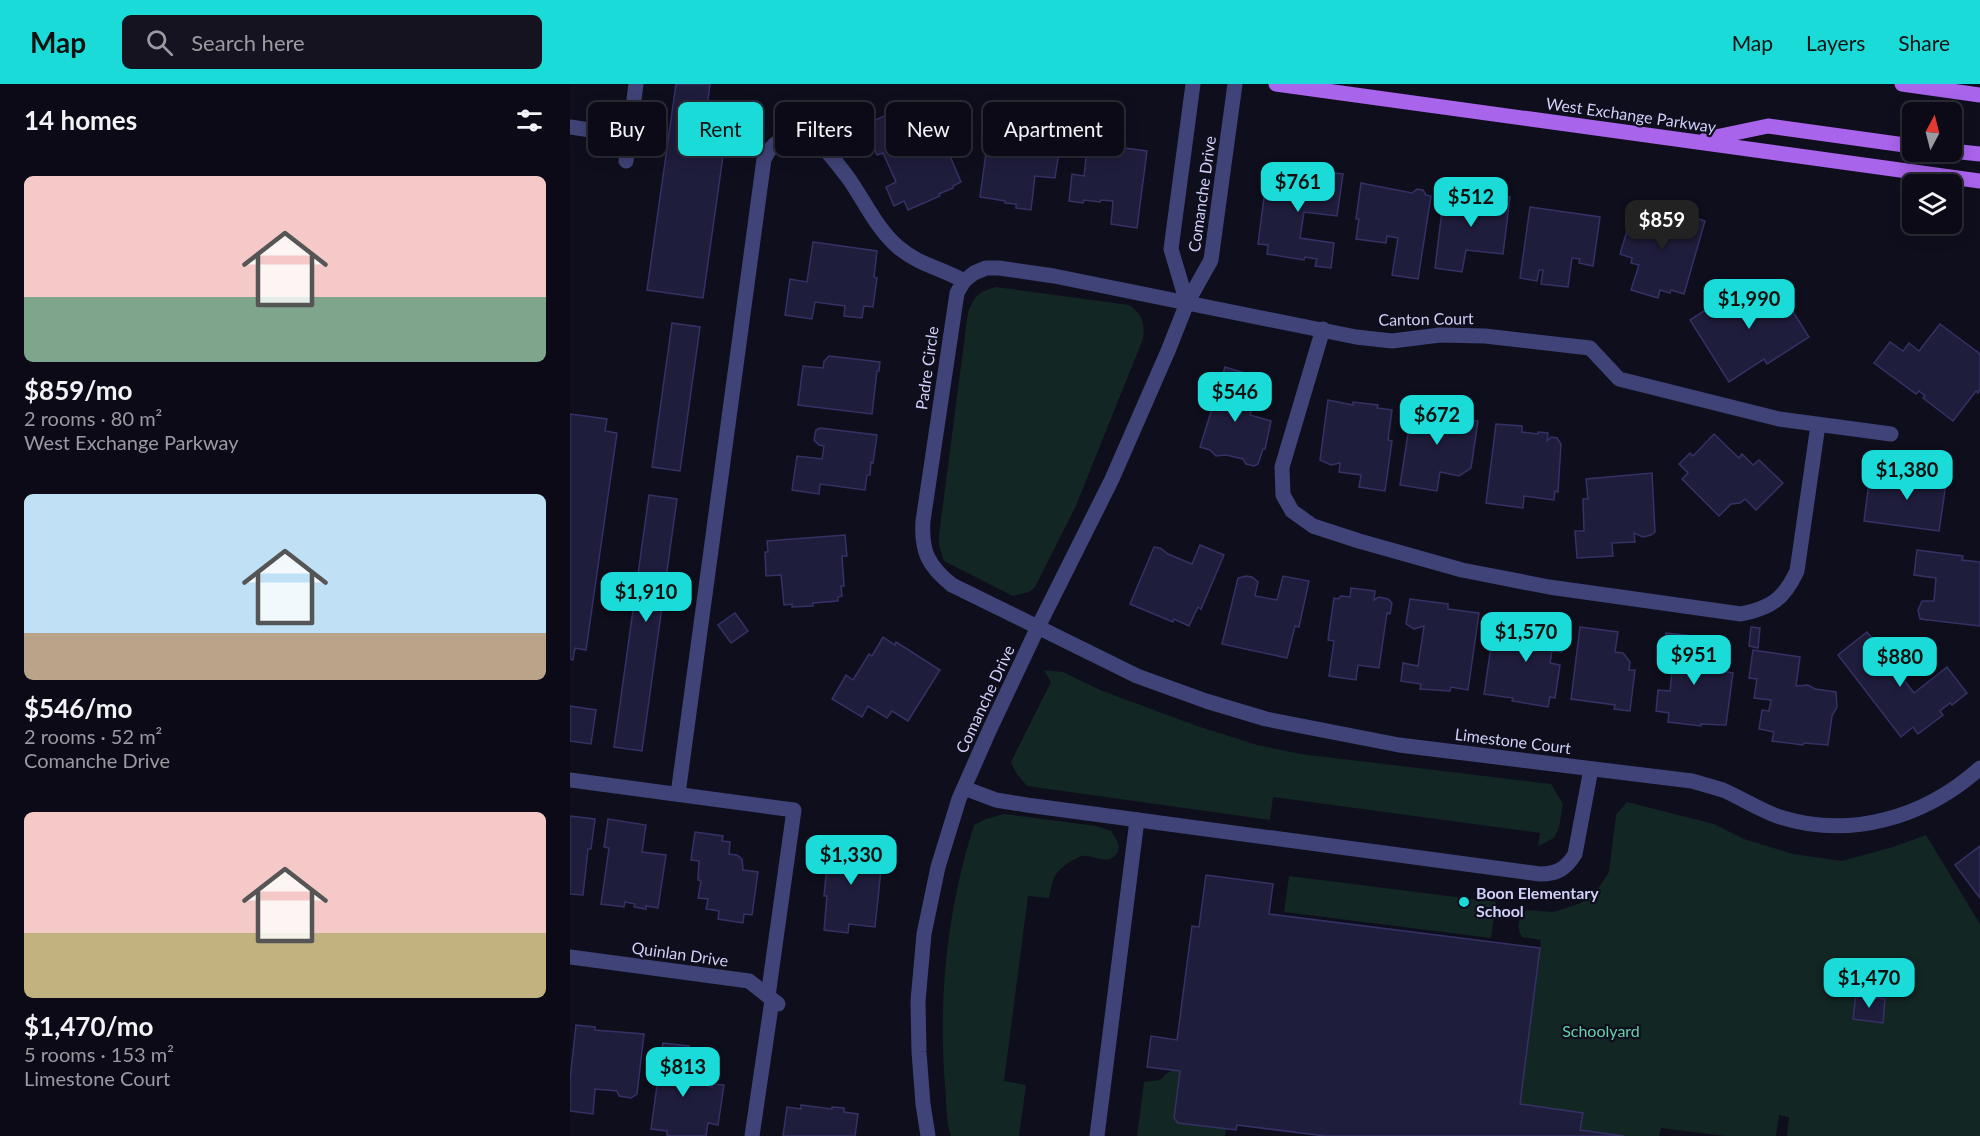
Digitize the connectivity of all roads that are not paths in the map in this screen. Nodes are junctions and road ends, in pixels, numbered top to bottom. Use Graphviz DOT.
graph roads {
  1 [pos="636,84"];
  2 [pos="1193,84"];
  3 [pos="1235,84"];
  4 [pos="1276,84"];
  5 [pos="1902,84"];
  6 [pos="1980,95"];
  7 [pos="634,102"];
  8 [pos="570,127"];
  9 [pos="588,130"];
  10 [pos="1694,141"];
  11 [pos="1902,145"];
  12 [pos="1962,152"];
  13 [pos="1980,154"];
  14 [pos="627,156"];
  15 [pos="626,161"];
  16 [pos="1980,181"];
  17 [pos="964,281"];
  18 [pos="1187,303"];
  19 [pos="1323,329"];
  20 [pos="1818,425"];
  21 [pos="1891,434"];
  22 [pos="1038,627"];
  23 [pos="1980,768"];
  24 [pos="1592,769"];
  25 [pos="570,780"];
  26 [pos="964,788"];
  27 [pos="678,794"];
  28 [pos="1137,820"];
  29 [pos="570,957"];
  30 [pos="773,1000"];
  31 [pos="752,1136"];
  32 [pos="928,1136"];
  33 [pos="1097,1136"];
  1 -- 7 [label="street"];
  2 -- 18 [label="street, Comanche Drive"];
  3 -- 18 [label="street, Comanche Drive"];
  4 -- 10 [label="main road, West Exchange Parkway"];
  5 -- 6 [label="main road"];
  8 -- 9 [label="street"];
  10 -- 11 [label="main road"];
  10 -- 16 [label="main road, West Exchange Parkway"];
  12 -- 13 [label="main road"];
  14 -- 15 [label="street"];
  17 -- 18 [label="street"];
  17 -- 22 [label="street, Padre Circle"];
  17 -- 27 [label="street"];
  18 -- 19 [label="street, Canton Court"];
  18 -- 22 [label="street, Comanche Drive"];
  19 -- 20 [label="street, Canton Court"];
  19 -- 20 [label="street"];
  20 -- 21 [label="street"];
  22 -- 24 [label="street, Limestone Court"];
  22 -- 26 [label="street, Comanche Drive"];
  23 -- 24 [label="street, Limestone Court"];
  24 -- 28 [label="street"];
  25 -- 27 [label="street"];
  26 -- 28 [label="street"];
  26 -- 32 [label="street, Comanche Drive"];
  27 -- 30 [label="street"];
  28 -- 33 [label="street"];
  29 -- 30 [label="street, Quinlan Drive"];
  30 -- 31 [label="street"];
}
